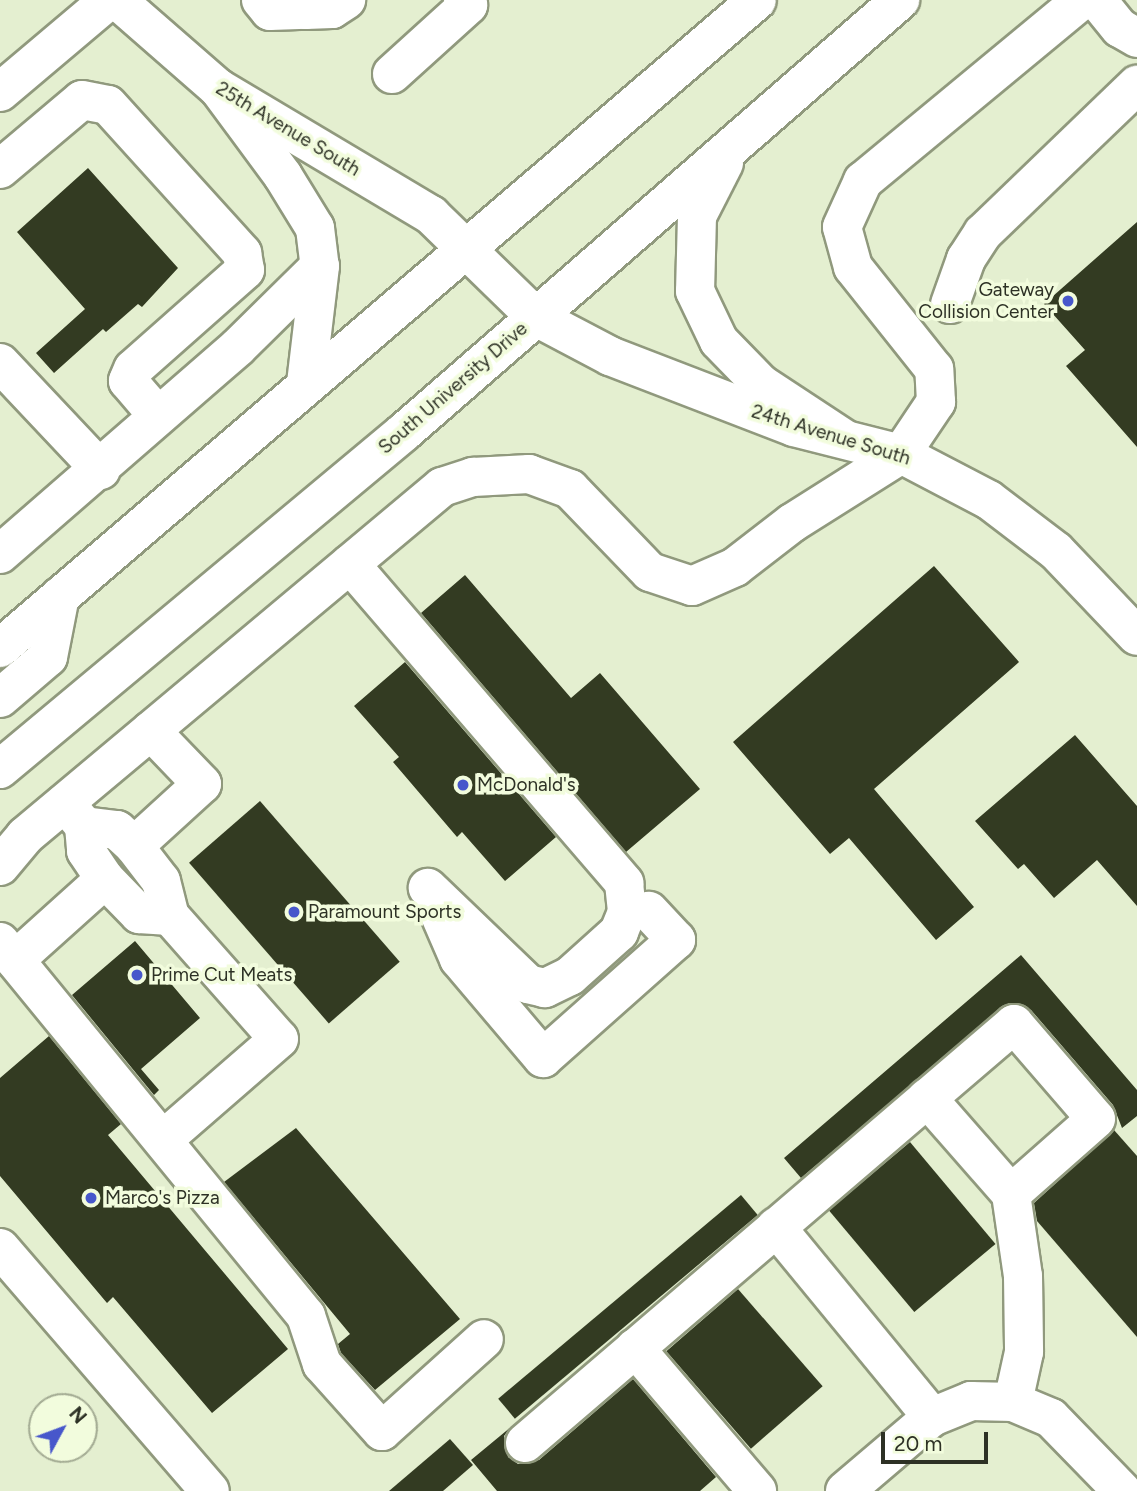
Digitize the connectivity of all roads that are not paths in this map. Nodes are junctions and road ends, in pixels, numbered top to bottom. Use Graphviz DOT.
graph roads {
  1 [pos="109,0"];
  2 [pos="117,0"];
  3 [pos="261,0"];
  4 [pos="346,0"];
  5 [pos="463,0"];
  6 [pos="757,0"];
  7 [pos="900,0"];
  8 [pos="1082,0"];
  9 [pos="1097,0"];
  10 [pos="302,5"];
  11 [pos="1137,38"];
  12 [pos="392,74"];
  13 [pos="1137,85"];
  14 [pos="218,88"];
  15 [pos="0,92"];
  16 [pos="733,145"];
  17 [pos="0,169"];
  18 [pos="467,248"];
  19 [pos="320,266"];
  20 [pos="950,304"];
  21 [pos="204,307"];
  22 [pos="536,317"];
  23 [pos="238,347"];
  24 [pos="0,363"];
  25 [pos="306,384"];
  26 [pos="158,416"];
  27 [pos="843,438"];
  28 [pos="901,454"];
  29 [pos="101,470"];
  30 [pos="3,546"];
  31 [pos="350,565"];
  32 [pos="60,596"];
  33 [pos="1137,636"];
  34 [pos="0,648"];
  35 [pos="0,698"];
  36 [pos="151,731"];
  37 [pos="0,769"];
  38 [pos="74,815"];
  39 [pos="134,846"];
  40 [pos="0,866"];
  41 [pos="105,878"];
  42 [pos="637,897"];
  43 [pos="170,916"];
  44 [pos="8,951"];
  45 [pos="927,1098"];
  46 [pos="163,1140"];
  47 [pos="1011,1194"];
  48 [pos="776,1227"];
  49 [pos="0,1248"];
  50 [pos="484,1339"];
  51 [pos="635,1348"];
  52 [pos="1013,1402"];
  53 [pos="932,1417"];
  54 [pos="525,1443"];
  55 [pos="210,1491"];
  56 [pos="757,1491"];
  57 [pos="845,1491"];
  58 [pos="1122,1491"];
  1 -- 15 [label="street"];
  2 -- 14 [label="street, 25th Avenue South"];
  3 -- 10 [label="street"];
  4 -- 10 [label="street"];
  5 -- 12 [label="street"];
  6 -- 18 [label="street"];
  7 -- 16 [label="street, South University Drive"];
  8 -- 28 [label="street"];
  9 -- 11 [label="street"];
  13 -- 20 [label="street"];
  14 -- 18 [label="street, 25th Avenue South"];
  14 -- 19 [label="street"];
  16 -- 22 [label="street, South University Drive"];
  16 -- 27 [label="street"];
  17 -- 21 [label="street"];
  18 -- 22 [label="street, 24th Avenue South"];
  18 -- 25 [label="street"];
  19 -- 23 [label="street"];
  19 -- 25 [label="street"];
  21 -- 23 [label="street"];
  21 -- 26 [label="street"];
  22 -- 27 [label="street, 24th Avenue South"];
  22 -- 37 [label="street, South University Drive"];
  23 -- 26 [label="street"];
  24 -- 29 [label="street"];
  25 -- 32 [label="street"];
  26 -- 29 [label="street"];
  27 -- 28 [label="street, 24th Avenue South"];
  28 -- 31 [label="street"];
  28 -- 33 [label="street, 24th Avenue South"];
  29 -- 30 [label="street"];
  31 -- 36 [label="street"];
  31 -- 42 [label="street"];
  32 -- 34 [label="street"];
  32 -- 35 [label="street"];
  36 -- 38 [label="street"];
  36 -- 39 [label="street"];
  38 -- 39 [label="street"];
  38 -- 40 [label="street"];
  38 -- 41 [label="street"];
  39 -- 43 [label="street"];
  41 -- 43 [label="street"];
  41 -- 44 [label="street"];
  42 -- 42 [label="street"];
  43 -- 46 [label="street"];
  44 -- 46 [label="street"];
  45 -- 47 [label="street"];
  45 -- 47 [label="street"];
  45 -- 48 [label="street"];
  46 -- 50 [label="street"];
  47 -- 52 [label="street"];
  48 -- 51 [label="street"];
  48 -- 53 [label="street"];
  49 -- 55 [label="street"];
  51 -- 54 [label="street"];
  51 -- 56 [label="street"];
  52 -- 53 [label="street"];
  52 -- 58 [label="street"];
  53 -- 57 [label="street"];
}
